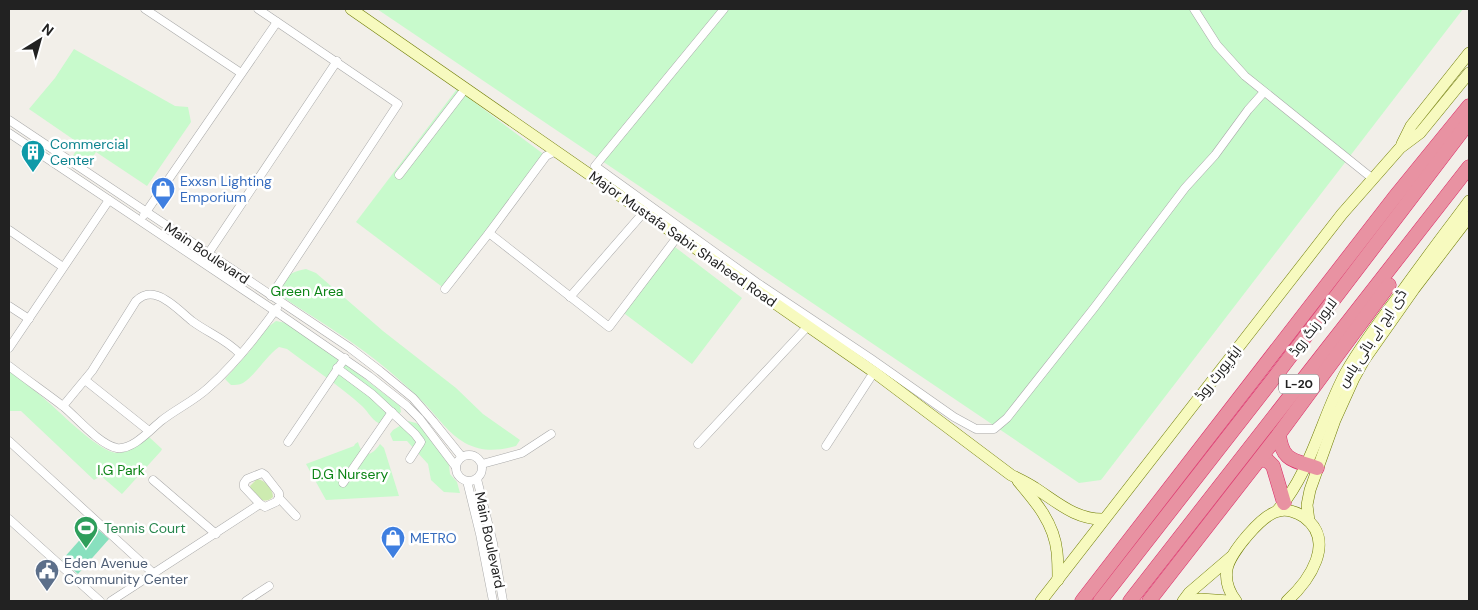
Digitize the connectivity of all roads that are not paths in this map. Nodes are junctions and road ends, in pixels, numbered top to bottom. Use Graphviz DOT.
graph roads {
  1 [pos="145,9"];
  2 [pos="258,9"];
  3 [pos="351,9"];
  4 [pos="724,9"];
  5 [pos="1194,9"];
  6 [pos="277,22"];
  7 [pos="1469,53"];
  8 [pos="337,61"];
  9 [pos="1469,72"];
  10 [pos="241,74"];
  11 [pos="466,89"];
  12 [pos="1264,92"];
  13 [pos="1469,106"];
  14 [pos="9,120"];
  15 [pos="1469,122"];
  16 [pos="9,133"];
  17 [pos="1400,148"];
  18 [pos="556,151"];
  19 [pos="1469,167"];
  20 [pos="399,175"];
  21 [pos="1373,179"];
  22 [pos="109,200"];
  23 [pos="1469,202"];
  24 [pos="146,212"];
  25 [pos="644,212"];
  26 [pos="1469,217"];
  27 [pos="140,221"];
  28 [pos="1428,221"];
  29 [pos="9,230"];
  30 [pos="489,233"];
  31 [pos="678,236"];
  32 [pos="208,254"];
  33 [pos="63,266"];
  34 [pos="445,289"];
  35 [pos="271,296"];
  36 [pos="570,297"];
  37 [pos="281,302"];
  38 [pos="9,306"];
  39 [pos="275,311"];
  40 [pos="29,319"];
  41 [pos="808,326"];
  42 [pos="9,348"];
  43 [pos="240,354"];
  44 [pos="345,358"];
  45 [pos="9,366"];
  46 [pos="337,368"];
  47 [pos="874,372"];
  48 [pos="85,380"];
  49 [pos="63,406"];
  50 [pos="421,406"];
  51 [pos="392,412"];
  52 [pos="414,412"];
  53 [pos="402,422"];
  54 [pos="149,430"];
  55 [pos="551,434"];
  56 [pos="1279,434"];
  57 [pos="9,441"];
  58 [pos="288,442"];
  59 [pos="698,444"];
  60 [pos="826,446"];
  61 [pos="462,457"];
  62 [pos="410,459"];
  63 [pos="1260,459"];
  64 [pos="482,464"];
  65 [pos="1311,466"];
  66 [pos="456,467"];
  67 [pos="1012,474"];
  68 [pos="477,479"];
  69 [pos="153,480"];
  70 [pos="467,481"];
  71 [pos="343,483"];
  72 [pos="279,498"];
  73 [pos="260,504"];
  74 [pos="1281,507"];
  75 [pos="296,516"];
  76 [pos="9,519"];
  77 [pos="1104,519"];
  78 [pos="1309,521"];
  79 [pos="216,534"];
  80 [pos="1232,556"];
  81 [pos="153,573"];
  82 [pos="1058,580"];
  83 [pos="269,586"];
  84 [pos="1291,599"];
  85 [pos="100,601"];
  86 [pos="111,601"];
  87 [pos="246,601"];
  88 [pos="492,601"];
  89 [pos="503,601"];
  90 [pos="1041,601"];
  91 [pos="1082,601"];
  92 [pos="1100,601"];
  93 [pos="1130,601"];
  94 [pos="1148,601"];
  95 [pos="1185,601"];
  96 [pos="1228,601"];
  97 [pos="1236,601"];
  1 -- 10 [label="street"];
  2 -- 6 [label="street"];
  3 -- 11 [label="main road, Major Mustafa Sabir Shaheed Road"];
  4 -- 12 [label="street"];
  5 -- 12 [label="street"];
  6 -- 8 [label="street"];
  6 -- 10 [label="street"];
  7 -- 17 [label="main road, ایئرپورٹ روڈ"];
  8 -- 32 [label="street"];
  8 -- 35 [label="street"];
  9 -- 17 [label="main road, ایئرپورٹ روڈ"];
  10 -- 24 [label="street"];
  11 -- 18 [label="main road, Major Mustafa Sabir Shaheed Road"];
  11 -- 20 [label="street"];
  12 -- 21 [label="street"];
  13 -- 91 [label="highway"];
  14 -- 24 [label="street, Main Boulevard"];
  15 -- 92 [label="highway, لاہور رنگ روڈ / L-20"];
  16 -- 22 [label="street, Main Boulevard"];
  17 -- 21 [label="main road, ایئرپورٹ روڈ"];
  18 -- 25 [label="main road, Major Mustafa Sabir Shaheed Road"];
  18 -- 30 [label="street"];
  19 -- 28 [label="highway, لاہور رنگ روڈ / L-20"];
  21 -- 77 [label="main road, ایئرپورٹ روڈ"];
  22 -- 27 [label="street, Main Boulevard"];
  22 -- 33 [label="street"];
  23 -- 65 [label="main road, ڈی ایچ اے بائی پاس"];
  24 -- 27 [label="street"];
  24 -- 32 [label="street, Main Boulevard"];
  25 -- 31 [label="main road, Major Mustafa Sabir Shaheed Road"];
  25 -- 36 [label="street"];
  26 -- 65 [label="main road"];
  27 -- 39 [label="street, Main Boulevard"];
  28 -- 56 [label="highway"];
  28 -- 93 [label="highway, لاہور رنگ روڈ / L-20"];
  29 -- 33 [label="street"];
  30 -- 34 [label="street"];
  30 -- 36 [label="street"];
  31 -- 36 [label="street"];
  31 -- 41 [label="main road, Major Mustafa Sabir Shaheed Road"];
  32 -- 35 [label="street, Main Boulevard"];
  33 -- 40 [label="street"];
  35 -- 37 [label="street, Main Boulevard"];
  37 -- 39 [label="street"];
  37 -- 50 [label="street, Main Boulevard"];
  38 -- 40 [label="street"];
  39 -- 43 [label="street"];
  39 -- 44 [label="street, Main Boulevard"];
  40 -- 42 [label="street"];
  41 -- 47 [label="main road, Major Mustafa Sabir Shaheed Road"];
  41 -- 59 [label="street"];
  43 -- 48 [label="street"];
  43 -- 54 [label="street"];
  44 -- 46 [label="street"];
  44 -- 52 [label="street, Main Boulevard"];
  45 -- 49 [label="street"];
  46 -- 51 [label="street"];
  46 -- 58 [label="street"];
  47 -- 60 [label="street"];
  47 -- 67 [label="main road, Major Mustafa Sabir Shaheed Road"];
  48 -- 49 [label="street"];
  48 -- 54 [label="street"];
  49 -- 54 [label="street"];
  50 -- 52 [label="street"];
  50 -- 61 [label="street, Main Boulevard"];
  51 -- 53 [label="street"];
  51 -- 71 [label="street"];
  52 -- 53 [label="street"];
  52 -- 66 [label="street, Main Boulevard"];
  53 -- 62 [label="street"];
  55 -- 64 [label="street"];
  56 -- 63 [label="highway"];
  56 -- 65 [label="highway"];
  57 -- 81 [label="street"];
  61 -- 64 [label="street"];
  61 -- 66 [label="street"];
  63 -- 74 [label="highway"];
  63 -- 94 [label="highway"];
  64 -- 68 [label="street"];
  65 -- 74 [label="main road, ڈی ایچ اے بائی پاس"];
  65 -- 78 [label="main road"];
  66 -- 70 [label="street"];
  67 -- 77 [label="main road"];
  67 -- 82 [label="main road"];
  68 -- 70 [label="street"];
  68 -- 89 [label="street, Main Boulevard"];
  69 -- 79 [label="street"];
  70 -- 88 [label="street, Main Boulevard"];
  72 -- 73 [label="street"];
  72 -- 73 [label="street"];
  72 -- 75 [label="street"];
  73 -- 79 [label="street"];
  74 -- 78 [label="main road"];
  74 -- 80 [label="main road"];
  76 -- 85 [label="street"];
  77 -- 82 [label="main road, ایئرپورٹ روڈ"];
  78 -- 84 [label="main road"];
  79 -- 81 [label="street"];
  80 -- 95 [label="main road"];
  80 -- 97 [label="main road"];
  81 -- 86 [label="street"];
  82 -- 90 [label="main road, ایئرپورٹ روڈ"];
  83 -- 87 [label="street"];
  95 -- 96 [label="main road"];
}
